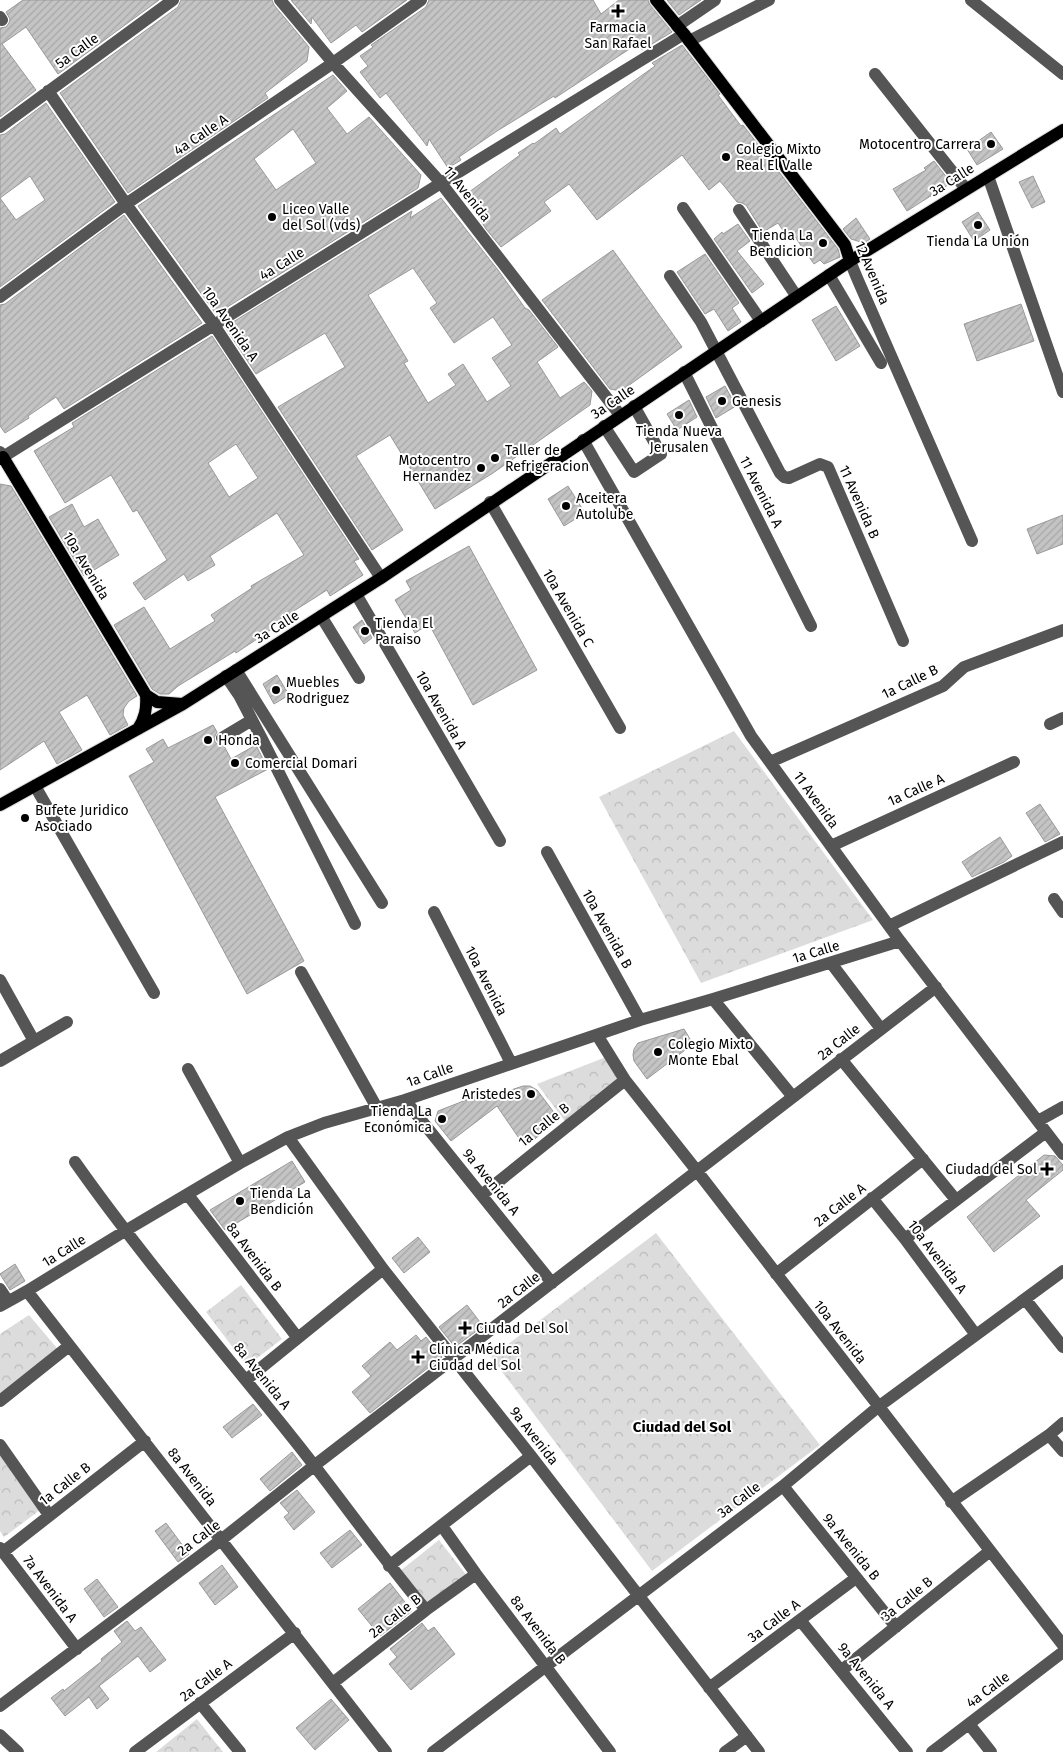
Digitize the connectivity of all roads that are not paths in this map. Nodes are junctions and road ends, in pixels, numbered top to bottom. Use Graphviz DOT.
graph roads {
  1 [pos="173,0"];
  2 [pos="280,0"];
  3 [pos="421,0"];
  4 [pos="656,0"];
  5 [pos="715,0"];
  6 [pos="769,0"];
  7 [pos="971,0"];
  8 [pos="683,34"];
  9 [pos="333,63"];
  10 [pos="875,74"];
  11 [pos="1063,74"];
  12 [pos="48,91"];
  13 [pos="0,127"];
  14 [pos="1063,130"];
  15 [pos="988,176"];
  16 [pos="440,183"];
  17 [pos="966,189"];
  18 [pos="126,204"];
  19 [pos="683,208"];
  20 [pos="739,210"];
  21 [pos="850,261"];
  22 [pos="829,275"];
  23 [pos="670,276"];
  24 [pos="0,297"];
  25 [pos="797,297"];
  26 [pos="761,322"];
  27 [pos="214,325"];
  28 [pos="716,351"];
  29 [pos="881,362"];
  30 [pos="684,372"];
  31 [pos="1063,392"];
  32 [pos="634,406"];
  33 [pos="620,415"];
  34 [pos="604,426"];
  35 [pos="583,440"];
  36 [pos="1,456"];
  37 [pos="490,502"];
  38 [pos="972,541"];
  39 [pos="381,578"];
  40 [pos="356,594"];
  41 [pos="321,616"];
  42 [pos="812,626"];
  43 [pos="1063,630"];
  44 [pos="903,641"];
  45 [pos="231,673"];
  46 [pos="359,678"];
  47 [pos="146,696"];
  48 [pos="183,704"];
  49 [pos="1063,718"];
  50 [pos="252,720"];
  51 [pos="1050,724"];
  52 [pos="620,728"];
  53 [pos="137,731"];
  54 [pos="222,738"];
  55 [pos="770,762"];
  56 [pos="1014,762"];
  57 [pos="35,786"];
  58 [pos="0,805"];
  59 [pos="500,841"];
  60 [pos="1063,842"];
  61 [pos="831,846"];
  62 [pos="547,852"];
  63 [pos="1054,899"];
  64 [pos="382,903"];
  65 [pos="434,912"];
  66 [pos="1063,912"];
  67 [pos="355,924"];
  68 [pos="890,926"];
  69 [pos="900,941"];
  70 [pos="831,963"];
  71 [pos="302,972"];
  72 [pos="0,980"];
  73 [pos="936,987"];
  74 [pos="154,993"];
  75 [pos="713,999"];
  76 [pos="640,1020"];
  77 [pos="67,1022"];
  78 [pos="881,1029"];
  79 [pos="597,1035"];
  80 [pos="34,1041"];
  81 [pos="842,1060"];
  82 [pos="0,1061"];
  83 [pos="511,1063"];
  84 [pos="188,1069"];
  85 [pos="625,1080"];
  86 [pos="793,1097"];
  87 [pos="405,1100"];
  88 [pos="1063,1107"];
  89 [pos="377,1108"];
  90 [pos="1038,1121"];
  91 [pos="1046,1132"];
  92 [pos="288,1137"];
  93 [pos="1063,1154"];
  94 [pos="922,1159"];
  95 [pos="75,1162"];
  96 [pos="240,1163"];
  97 [pos="697,1171"];
  98 [pos="482,1194"];
  99 [pos="188,1195"];
  100 [pos="872,1198"];
  101 [pos="956,1200"];
  102 [pos="125,1231"];
  103 [pos="905,1239"];
  104 [pos="383,1269"];
  105 [pos="1063,1271"];
  106 [pos="776,1274"];
  107 [pos="552,1283"];
  108 [pos="0,1289"];
  109 [pos="27,1292"];
  110 [pos="1025,1299"];
  111 [pos="4,1303"];
  112 [pos="976,1335"];
  113 [pos="297,1337"];
  114 [pos="69,1346"];
  115 [pos="1063,1346"];
  116 [pos="454,1358"];
  117 [pos="246,1380"];
  118 [pos="0,1401"];
  119 [pos="878,1407"];
  120 [pos="1063,1424"];
  121 [pos="1049,1435"];
  122 [pos="145,1441"];
  123 [pos="0,1445"];
  124 [pos="1063,1451"];
  125 [pos="531,1456"];
  126 [pos="315,1465"];
  127 [pos="783,1486"];
  128 [pos="951,1502"];
  129 [pos="50,1515"];
  130 [pos="442,1526"];
  131 [pos="221,1540"];
  132 [pos="1,1550"];
  133 [pos="990,1551"];
  134 [pos="389,1566"];
  135 [pos="476,1574"];
  136 [pos="856,1578"];
  137 [pos="639,1596"];
  138 [pos="426,1610"];
  139 [pos="800,1620"];
  140 [pos="896,1627"];
  141 [pos="295,1633"];
  142 [pos="1063,1645"];
  143 [pos="77,1648"];
  144 [pos="1063,1652"];
  145 [pos="546,1666"];
  146 [pos="842,1670"];
  147 [pos="334,1682"];
  148 [pos="710,1688"];
  149 [pos="200,1703"];
  150 [pos="0,1706"];
  151 [pos="969,1724"];
  152 [pos="0,1735"];
  153 [pos="747,1736"];
  154 [pos="18,1752"];
  155 [pos="135,1752"];
  156 [pos="240,1752"];
  157 [pos="386,1752"];
  158 [pos="433,1752"];
  159 [pos="610,1752"];
  160 [pos="726,1752"];
  161 [pos="759,1752"];
  162 [pos="907,1752"];
  163 [pos="932,1752"];
  164 [pos="991,1752"];
  1 -- 12 [label="street, 5a Calle"];
  2 -- 9 [label="street, 11 Avenida"];
  3 -- 9 [label="street, 4a Calle A"];
  4 -- 8 [label="main road, 12 Avenida"];
  5 -- 8 [label="street, 4a Calle"];
  6 -- 8 [label="street"];
  7 -- 11 [label="street"];
  8 -- 16 [label="street, 4a Calle"];
  8 -- 21 [label="main road, 12 Avenida"];
  9 -- 16 [label="street, 11 Avenida"];
  9 -- 18 [label="street, 4a Calle A"];
  10 -- 17 [label="street"];
  12 -- 13 [label="street, 5a Calle"];
  12 -- 18 [label="street, 10a Avenida A"];
  14 -- 15 [label="main road, 3a Calle"];
  15 -- 17 [label="main road, 3a Calle"];
  15 -- 31 [label="street"];
  16 -- 27 [label="street, 4a Calle"];
  16 -- 33 [label="street, 11 Avenida"];
  17 -- 21 [label="main road, 3a Calle"];
  18 -- 24 [label="street, 4a Calle A"];
  18 -- 27 [label="street, 10a Avenida A"];
  19 -- 26 [label="street"];
  20 -- 25 [label="street"];
  21 -- 22 [label="main road, 3a Calle"];
  21 -- 38 [label="street, 12 Avenida"];
  22 -- 25 [label="main road, 3a Calle"];
  22 -- 29 [label="street"];
  23 -- 28 [label="street"];
  25 -- 26 [label="main road, 3a Calle"];
  26 -- 28 [label="main road, 3a Calle"];
  27 -- 36 [label="street, 4a Calle"];
  27 -- 39 [label="street, 10a Avenida A"];
  28 -- 30 [label="main road, 3a Calle"];
  28 -- 44 [label="street, 11 Avenida B"];
  30 -- 32 [label="main road, 3a Calle"];
  30 -- 42 [label="street, 11 Avenida A"];
  32 -- 33 [label="main road, 3a Calle"];
  32 -- 34 [label="street"];
  33 -- 34 [label="main road, 3a Calle"];
  34 -- 35 [label="main road, 3a Calle"];
  35 -- 37 [label="main road, 3a Calle"];
  35 -- 55 [label="street, 11 Avenida"];
  36 -- 47 [label="main road, 10a Avenida"];
  37 -- 39 [label="main road, 3a Calle"];
  37 -- 52 [label="street, 10a Avenida C"];
  39 -- 40 [label="main road, 3a Calle"];
  40 -- 41 [label="main road, 3a Calle"];
  40 -- 59 [label="street, 10a Avenida A"];
  41 -- 45 [label="main road, 3a Calle"];
  41 -- 46 [label="street"];
  43 -- 55 [label="street, 1a Calle B"];
  45 -- 48 [label="main road, 3a Calle"];
  45 -- 50 [label="street"];
  45 -- 64 [label="street"];
  47 -- 48 [label="main road"];
  47 -- 53 [label="main road"];
  48 -- 53 [label="main road, 3a Calle"];
  49 -- 51 [label="street"];
  50 -- 54 [label="street"];
  50 -- 67 [label="street"];
  53 -- 57 [label="main road, 3a Calle"];
  55 -- 61 [label="street, 11 Avenida"];
  56 -- 61 [label="street, 1a Calle A"];
  57 -- 58 [label="main road, 3a Calle"];
  57 -- 74 [label="street"];
  60 -- 68 [label="street"];
  61 -- 68 [label="street, 11 Avenida"];
  62 -- 76 [label="street, 10a Avenida B"];
  63 -- 66 [label="street"];
  65 -- 83 [label="street, 10a Avenida"];
  68 -- 69 [label="street, 11 Avenida"];
  69 -- 70 [label="street, 1a Calle"];
  69 -- 73 [label="street, 11 Avenida"];
  70 -- 75 [label="street, 1a Calle"];
  70 -- 78 [label="street"];
  71 -- 89 [label="street"];
  72 -- 80 [label="street"];
  73 -- 78 [label="street, 2a Calle"];
  73 -- 90 [label="street, 11 Avenida"];
  75 -- 76 [label="street, 1a Calle"];
  75 -- 86 [label="street"];
  76 -- 79 [label="street, 1a Calle"];
  77 -- 80 [label="street"];
  78 -- 81 [label="street, 2a Calle"];
  79 -- 83 [label="street, 1a Calle"];
  79 -- 85 [label="street, 10a Avenida"];
  80 -- 82 [label="street"];
  81 -- 86 [label="street, 2a Calle"];
  81 -- 94 [label="street"];
  83 -- 87 [label="street, 1a Calle"];
  84 -- 96 [label="street"];
  85 -- 97 [label="street, 10a Avenida"];
  85 -- 98 [label="street, 1a Calle B"];
  86 -- 97 [label="street, 2a Calle"];
  87 -- 89 [label="street, 1a Calle"];
  87 -- 98 [label="street, 9a Avenida A"];
  88 -- 90 [label="street"];
  89 -- 92 [label="street, 1a Calle"];
  90 -- 91 [label="street, 11 Avenida"];
  91 -- 93 [label="street, 11 Avenida"];
  91 -- 101 [label="street"];
  92 -- 96 [label="street, 1a Calle"];
  92 -- 104 [label="street, 9a Avenida"];
  94 -- 100 [label="street, 2a Calle A"];
  94 -- 101 [label="street"];
  95 -- 102 [label="street, 8a Avenida A"];
  96 -- 99 [label="street, 1a Calle"];
  97 -- 106 [label="street, 10a Avenida"];
  97 -- 107 [label="street, 2a Calle"];
  98 -- 107 [label="street, 9a Avenida A"];
  99 -- 102 [label="street, 1a Calle"];
  99 -- 113 [label="street, 8a Avenida B"];
  100 -- 103 [label="street, 10a Avenida A"];
  100 -- 106 [label="street, 2a Calle A"];
  101 -- 103 [label="street"];
  102 -- 109 [label="street, 1a Calle"];
  102 -- 117 [label="street, 8a Avenida A"];
  103 -- 112 [label="street, 10a Avenida A"];
  104 -- 113 [label="street"];
  104 -- 116 [label="street, 9a Avenida"];
  105 -- 110 [label="street, 3a Calle"];
  106 -- 119 [label="street, 10a Avenida"];
  107 -- 116 [label="street, 2a Calle"];
  108 -- 111 [label="street"];
  109 -- 111 [label="street, 1a Calle"];
  109 -- 114 [label="street, 8a Avenida"];
  110 -- 112 [label="street, 3a Calle"];
  110 -- 115 [label="street"];
  112 -- 119 [label="street, 3a Calle"];
  113 -- 117 [label="street"];
  114 -- 118 [label="street"];
  114 -- 122 [label="street, 8a Avenida"];
  116 -- 125 [label="street, 9a Avenida"];
  116 -- 126 [label="street, 2a Calle"];
  117 -- 126 [label="street, 8a Avenida A"];
  119 -- 127 [label="street, 3a Calle"];
  119 -- 128 [label="street, 10a Avenida"];
  120 -- 121 [label="street"];
  121 -- 124 [label="street"];
  121 -- 128 [label="street"];
  122 -- 129 [label="street, 1a Calle B"];
  122 -- 131 [label="street, 8a Avenida"];
  123 -- 129 [label="street"];
  125 -- 130 [label="street"];
  125 -- 137 [label="street, 9a Avenida"];
  126 -- 131 [label="street, 2a Calle"];
  126 -- 134 [label="street, 8a Avenida A"];
  127 -- 136 [label="street, 9a Avenida B"];
  127 -- 137 [label="street, 3a Calle"];
  128 -- 133 [label="street, 10a Avenida"];
  129 -- 132 [label="street, 1a Calle B"];
  130 -- 134 [label="street"];
  130 -- 135 [label="street, 8a Avenida B"];
  131 -- 141 [label="street, 8a Avenida"];
  131 -- 143 [label="street, 2a Calle"];
  132 -- 143 [label="street, 7a Avenida A"];
  133 -- 140 [label="street, 3a Calle B"];
  133 -- 142 [label="street, 10a Avenida"];
  134 -- 138 [label="street, 8a Avenida A"];
  135 -- 138 [label="street, 2a Calle B"];
  135 -- 145 [label="street, 8a Avenida B"];
  136 -- 139 [label="street, 3a Calle A"];
  136 -- 140 [label="street, 9a Avenida B"];
  137 -- 145 [label="street, 3a Calle"];
  137 -- 148 [label="street, 9a Avenida"];
  138 -- 147 [label="street, 2a Calle B"];
  139 -- 146 [label="street, 9a Avenida A"];
  139 -- 148 [label="street, 3a Calle A"];
  140 -- 146 [label="street, 3a Calle B"];
  141 -- 147 [label="street, 8a Avenida"];
  141 -- 149 [label="street, 2a Calle A"];
  143 -- 150 [label="street, 2a Calle"];
  144 -- 151 [label="street, 4a Calle"];
  145 -- 158 [label="street, 3a Calle"];
  145 -- 159 [label="street, 8a Avenida B"];
  146 -- 162 [label="street, 9a Avenida A"];
  147 -- 157 [label="street, 8a Avenida"];
  148 -- 153 [label="street, 9a Avenida"];
  149 -- 155 [label="street, 2a Calle A"];
  149 -- 156 [label="street"];
  151 -- 163 [label="street, 4a Calle"];
  151 -- 164 [label="street"];
  152 -- 154 [label="street"];
  153 -- 160 [label="street"];
  153 -- 161 [label="street, 9a Avenida"];
}
